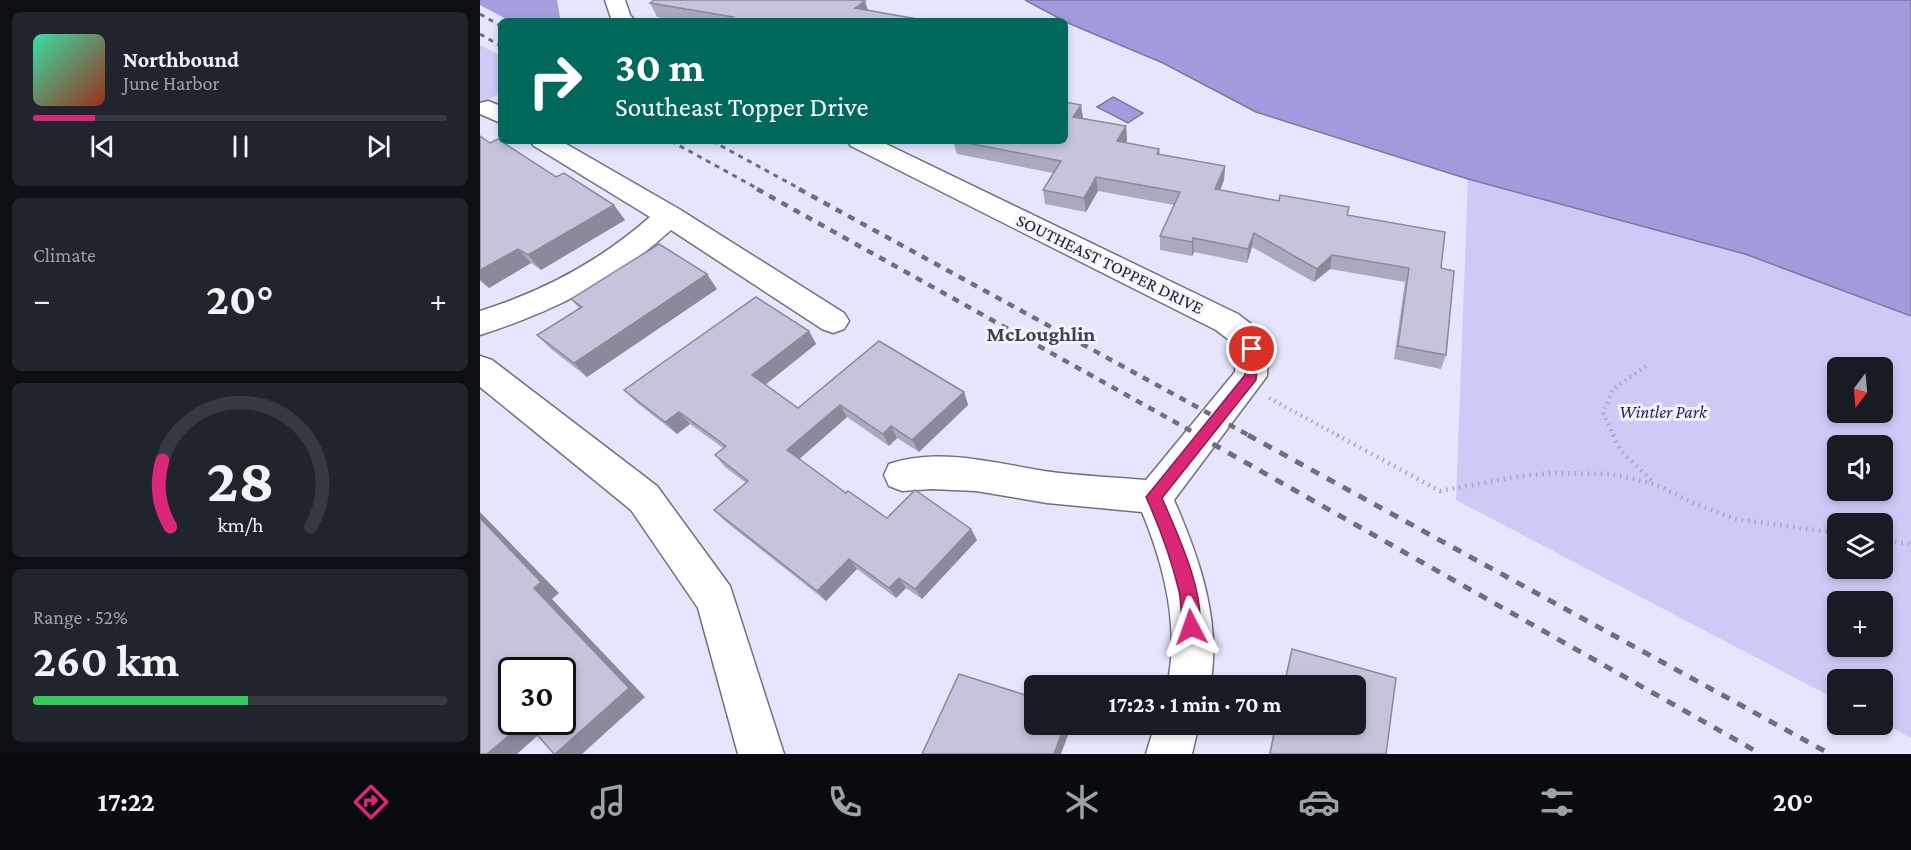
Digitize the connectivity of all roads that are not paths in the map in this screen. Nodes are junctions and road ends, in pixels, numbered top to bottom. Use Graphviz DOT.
graph roads {
  1 [pos="615,0"];
  2 [pos="621,18"];
  3 [pos="548,144"];
  4 [pos="866,144"];
  5 [pos="669,216"];
  6 [pos="833,321"];
  7 [pos="480,323"];
  8 [pos="480,369"];
  9 [pos="902,475"];
  10 [pos="1154,497"];
  11 [pos="1191,675"];
  12 [pos="1174,735"];
  13 [pos="761,754"];
  14 [pos="1169,754"];
  1 -- 2 [label="street"];
  3 -- 5 [label="street"];
  4 -- 10 [label="street, SOUTHEAST TOPPER DRIVE"];
  5 -- 6 [label="street"];
  5 -- 7 [label="street"];
  8 -- 13 [label="street"];
  9 -- 10 [label="street"];
  10 -- 11 [label="street"];
  12 -- 14 [label="street"];
}
